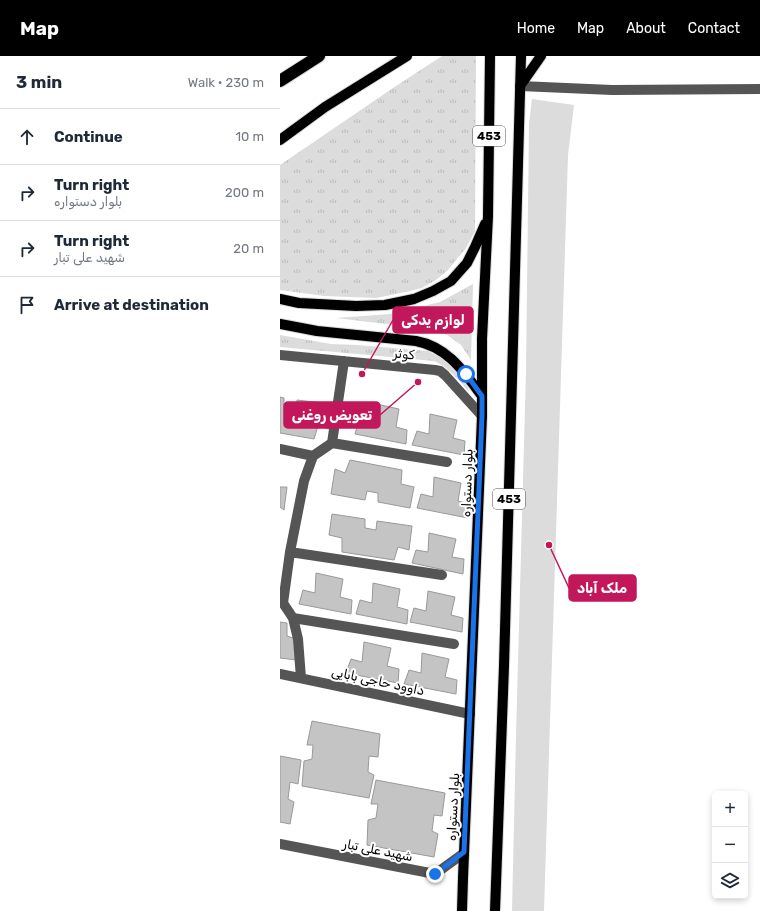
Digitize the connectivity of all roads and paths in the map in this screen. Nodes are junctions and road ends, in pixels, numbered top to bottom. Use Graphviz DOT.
graph roads {
  1 [pos="319,56"];
  2 [pos="407,56"];
  3 [pos="490,56"];
  4 [pos="522,56"];
  5 [pos="542,56"];
  6 [pos="280,81"];
  7 [pos="520,86"];
  8 [pos="760,89"];
  9 [pos="324,107"];
  10 [pos="280,140"];
  11 [pos="280,146"];
  12 [pos="488,216"];
  13 [pos="280,299"];
  14 [pos="280,324"];
  15 [pos="280,355"];
  16 [pos="344,361"];
  17 [pos="482,396"];
  18 [pos="482,416"];
  19 [pos="332,443"];
  20 [pos="280,449"];
  21 [pos="313,456"];
  22 [pos="446,462"];
  23 [pos="290,552"];
  24 [pos="442,575"];
  25 [pos="282,602"];
  26 [pos="292,618"];
  27 [pos="454,644"];
  28 [pos="280,674"];
  29 [pos="300,678"];
  30 [pos="470,714"];
  31 [pos="280,844"];
  32 [pos="464,852"];
  33 [pos="462,911"];
  34 [pos="495,911"];
  1 -- 6 [label="highway"];
  2 -- 9 [label="main road"];
  3 -- 12 [label="main road, بلوار دستواره / 453"];
  4 -- 7 [label="main road, 453"];
  5 -- 7 [label="main road"];
  7 -- 8 [label="street"];
  7 -- 34 [label="main road, 453"];
  9 -- 10 [label="main road"];
  9 -- 11 [label="main road"];
  12 -- 13 [label="main road"];
  12 -- 17 [label="main road, بلوار دستواره / 453"];
  14 -- 17 [label="main road"];
  15 -- 16 [label="street, کوثر"];
  16 -- 18 [label="street, کوثر"];
  16 -- 19 [label="street"];
  17 -- 18 [label="main road, بلوار دستواره / 453"];
  18 -- 30 [label="main road, بلوار دستواره / 453"];
  19 -- 21 [label="street"];
  19 -- 22 [label="street"];
  20 -- 21 [label="street"];
  21 -- 23 [label="street"];
  23 -- 24 [label="street"];
  23 -- 25 [label="street"];
  25 -- 26 [label="street"];
  26 -- 27 [label="street"];
  26 -- 29 [label="street"];
  28 -- 29 [label="street, داوود حاجی بابایی"];
  29 -- 30 [label="street, داوود حاجی بابایی"];
  30 -- 32 [label="main road, بلوار دستواره / 453"];
  31 -- 32 [label="street, شهید علی تبار"];
  32 -- 33 [label="main road, بلوار دستواره / 453"];
}
